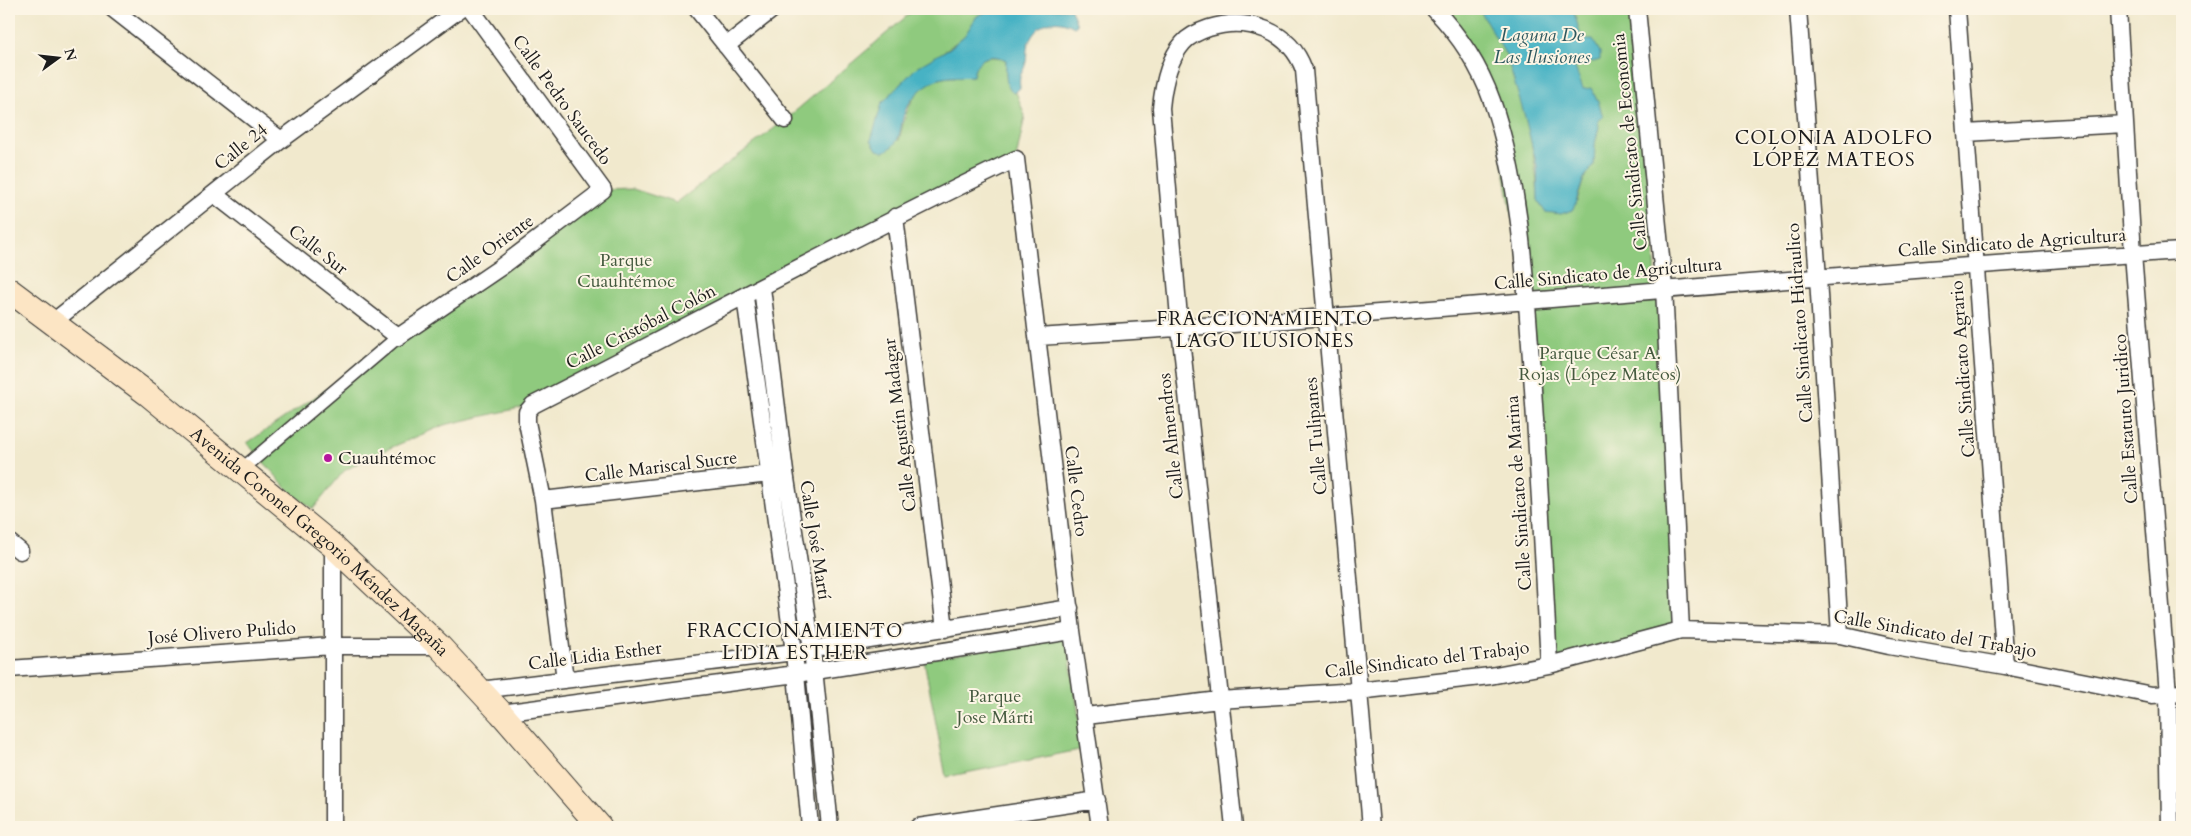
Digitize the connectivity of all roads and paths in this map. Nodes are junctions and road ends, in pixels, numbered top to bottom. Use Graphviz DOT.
graph roads {
  1 [pos="113,9"];
  2 [pos="460,9"];
  3 [pos="471,9"];
  4 [pos="697,9"];
  5 [pos="773,9"];
  6 [pos="1434,9"];
  7 [pos="1637,9"];
  8 [pos="1798,9"];
  9 [pos="1957,9"];
  10 [pos="2118,9"];
  11 [pos="1236,23"];
  12 [pos="726,46"];
  13 [pos="785,120"];
  14 [pos="2126,124"];
  15 [pos="1966,133"];
  16 [pos="281,140"];
  17 [pos="1016,159"];
  18 [pos="603,190"];
  19 [pos="214,194"];
  20 [pos="895,217"];
  21 [pos="2182,251"];
  22 [pos="2134,254"];
  23 [pos="1976,265"];
  24 [pos="1818,278"];
  25 [pos="762,288"];
  26 [pos="1664,288"];
  27 [pos="9,290"];
  28 [pos="745,297"];
  29 [pos="1526,302"];
  30 [pos="1326,317"];
  31 [pos="53,322"];
  32 [pos="1180,329"];
  33 [pos="398,337"];
  34 [pos="1037,337"];
  35 [pos="241,470"];
  36 [pos="784,472"];
  37 [pos="768,475"];
  38 [pos="543,500"];
  39 [pos="333,546"];
  40 [pos="1070,608"];
  41 [pos="945,628"];
  42 [pos="1681,630"];
  43 [pos="1072,631"];
  44 [pos="1840,635"];
  45 [pos="332,646"];
  46 [pos="439,646"];
  47 [pos="812,649"];
  48 [pos="794,652"];
  49 [pos="1549,665"];
  50 [pos="2005,666"];
  51 [pos="9,669"];
  52 [pos="814,671"];
  53 [pos="796,674"];
  54 [pos="565,680"];
  55 [pos="480,690"];
  56 [pos="1358,691"];
  57 [pos="2175,694"];
  58 [pos="1219,700"];
  59 [pos="501,713"];
  60 [pos="1086,716"];
  61 [pos="1097,800"];
  62 [pos="333,827"];
  63 [pos="600,827"];
  64 [pos="810,827"];
  65 [pos="830,827"];
  66 [pos="918,827"];
  67 [pos="1100,827"];
  68 [pos="1234,827"];
  69 [pos="1371,827"];
  70 [pos="2170,827"];
  1 -- 16 [label="street"];
  2 -- 16 [label="street, Calle 24"];
  3 -- 18 [label="street, Calle Pedro Saucedo"];
  4 -- 12 [label="street"];
  5 -- 12 [label="street"];
  6 -- 29 [label="street, Calle Sindicato de Marina"];
  7 -- 26 [label="street, Calle Sindicato de Economia"];
  8 -- 24 [label="street, Calle Sindicato Hidraulico"];
  9 -- 15 [label="street, Calle Sindicato Agrario"];
  10 -- 14 [label="street, Calle Estatuto Juridico"];
  11 -- 30 [label="street, Calle Tulipanes"];
  11 -- 32 [label="street, Calle Almendros"];
  12 -- 13 [label="street"];
  14 -- 15 [label="street"];
  14 -- 22 [label="street, Calle Estatuto Juridico"];
  15 -- 23 [label="street, Calle Sindicato Agrario"];
  16 -- 19 [label="street, Calle 24"];
  17 -- 20 [label="street, Calle Cristóbal Colón"];
  17 -- 34 [label="street, Calle Cedro"];
  18 -- 33 [label="street, Calle Oriente"];
  19 -- 31 [label="street, Calle 24"];
  19 -- 33 [label="street, Calle Sur"];
  20 -- 25 [label="street, Calle Cristóbal Colón"];
  20 -- 41 [label="street, Calle Agustín Madagar"];
  21 -- 22 [label="street, Calle Sindicato de Agricultura"];
  22 -- 23 [label="street, Calle Sindicato de Agricultura"];
  22 -- 57 [label="street, Calle Estatuto Juridico"];
  23 -- 24 [label="street, Calle Sindicato de Agricultura"];
  23 -- 50 [label="street, Calle Sindicato Agrario"];
  24 -- 26 [label="street, Calle Sindicato de Agricultura"];
  24 -- 44 [label="street, Calle Sindicato Hidraulico"];
  25 -- 28 [label="street, Calle Cristóbal Colón"];
  25 -- 36 [label="street, Calle José Martí"];
  26 -- 29 [label="street, Calle Sindicato de Agricultura"];
  26 -- 42 [label="street, Calle Sindicato de Economia"];
  27 -- 31 [label="main road, Avenida Coronel Gregorio Méndez Magaña"];
  28 -- 37 [label="street, Calle José Martí"];
  28 -- 38 [label="street, Calle Cristóbal Colón"];
  29 -- 30 [label="street, Calle Sindicato de Agricultura"];
  29 -- 49 [label="street, Calle Sindicato de Marina"];
  30 -- 32 [label="street, Calle Sindicato de Agricultura"];
  30 -- 56 [label="street, Calle Tulipanes"];
  31 -- 35 [label="main road, Avenida Coronel Gregorio Méndez Magaña"];
  32 -- 34 [label="street, Calle Sindicato de Agricultura"];
  32 -- 58 [label="street, Calle Almendros"];
  33 -- 35 [label="street"];
  34 -- 40 [label="street, Calle Cedro"];
  35 -- 39 [label="main road, Avenida Coronel Gregorio Méndez Magaña"];
  36 -- 37 [label="street, Calle Mariscal Sucre"];
  36 -- 47 [label="street, Calle José Martí"];
  37 -- 38 [label="street, Calle Mariscal Sucre"];
  37 -- 48 [label="street, Calle José Martí"];
  38 -- 54 [label="street, Calle Cristóbal Colón"];
  39 -- 45 [label="street"];
  39 -- 46 [label="main road, Avenida Coronel Gregorio Méndez Magaña"];
  40 -- 41 [label="street, Calle Lidia Esther"];
  40 -- 43 [label="street, Calle Cedro"];
  41 -- 47 [label="street, Calle Lidia Esther"];
  42 -- 44 [label="street, Calle Sindicato del Trabajo"];
  42 -- 49 [label="street, Calle Sindicato del Trabajo"];
  43 -- 52 [label="street"];
  43 -- 60 [label="street, Calle Cedro"];
  44 -- 50 [label="street, Calle Sindicato del Trabajo"];
  45 -- 46 [label="street, José Olivero Pulido"];
  45 -- 51 [label="street, José Olivero Pulido"];
  45 -- 62 [label="street"];
  46 -- 55 [label="main road, Avenida Coronel Gregorio Méndez Magaña"];
  47 -- 48 [label="street, Calle Lidia Esther"];
  47 -- 52 [label="street, Calle José Martí"];
  48 -- 53 [label="street, Calle José Martí"];
  48 -- 54 [label="street, Calle Lidia Esther"];
  49 -- 56 [label="street, Calle Sindicato del Trabajo"];
  50 -- 57 [label="street, Calle Sindicato del Trabajo"];
  52 -- 53 [label="street"];
  52 -- 65 [label="street, Calle José Martí"];
  53 -- 59 [label="street"];
  53 -- 64 [label="street, Calle José Martí"];
  54 -- 55 [label="street, Calle Lidia Esther"];
  55 -- 59 [label="main road, Avenida Coronel Gregorio Méndez Magaña"];
  56 -- 58 [label="street, Calle Sindicato del Trabajo"];
  56 -- 69 [label="street, Calle Tulipanes"];
  57 -- 70 [label="street, Calle Estatuto Juridico"];
  58 -- 60 [label="street, Calle Sindicato del Trabajo"];
  58 -- 68 [label="street, Calle Almendros"];
  59 -- 63 [label="main road, Avenida Coronel Gregorio Méndez Magaña"];
  60 -- 61 [label="street, Calle Cedro"];
  61 -- 66 [label="street"];
  61 -- 67 [label="street, Calle Cedro"];
}
